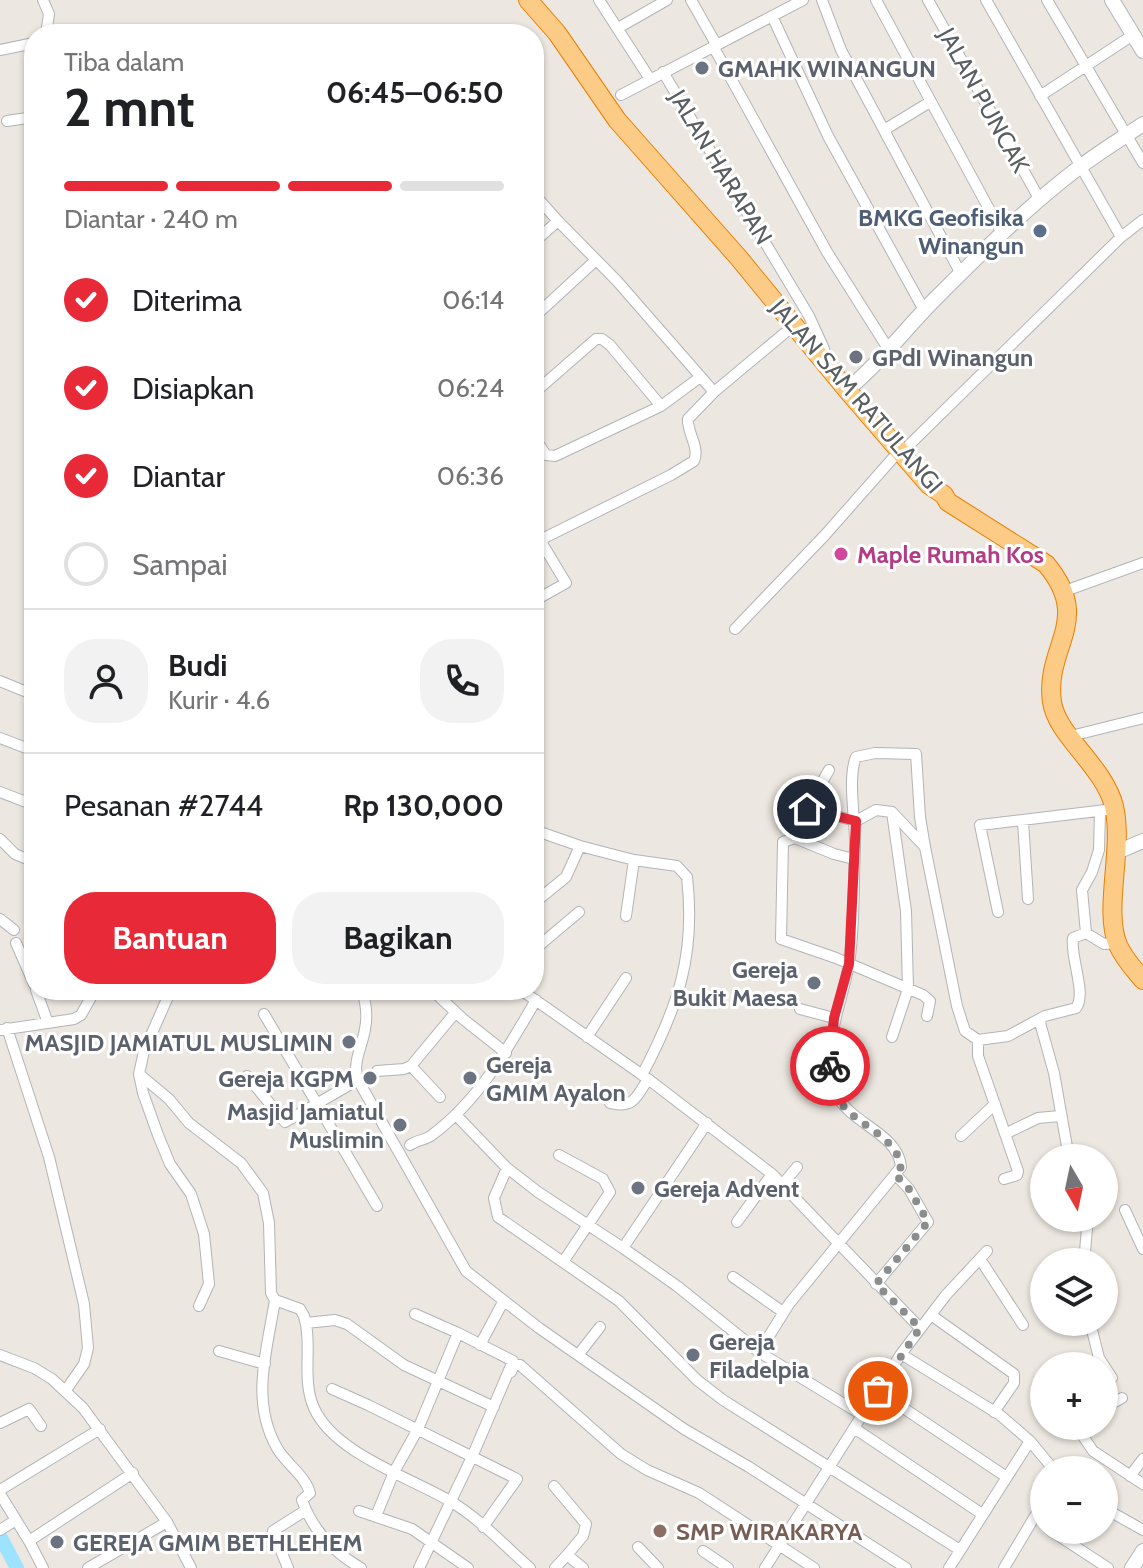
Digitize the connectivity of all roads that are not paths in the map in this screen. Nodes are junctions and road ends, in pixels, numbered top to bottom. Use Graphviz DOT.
graph roads {
  1 [pos="43,0"];
  2 [pos="528,0"];
  3 [pos="599,0"];
  4 [pos="667,0"];
  5 [pos="691,0"];
  6 [pos="803,0"];
  7 [pos="822,0"];
  8 [pos="876,0"];
  9 [pos="928,0"];
  10 [pos="986,0"];
  11 [pos="1047,0"];
  12 [pos="1112,0"];
  13 [pos="544,8"];
  14 [pos="772,16"];
  15 [pos="48,24"];
  16 [pos="618,28"];
  17 [pos="1133,35"];
  18 [pos="24,45"];
  19 [pos="715,45"];
  20 [pos="0,50"];
  21 [pos="1143,51"];
  22 [pos="1085,66"];
  23 [pos="663,72"];
  24 [pos="650,79"];
  25 [pos="621,95"];
  26 [pos="1040,96"];
  27 [pos="930,102"];
  28 [pos="24,118"];
  29 [pos="7,121"];
  30 [pos="1143,124"];
  31 [pos="884,130"];
  32 [pos="1125,136"];
  33 [pos="1143,163"];
  34 [pos="1079,167"];
  35 [pos="1040,200"];
  36 [pos="544,205"];
  37 [pos="1143,220"];
  38 [pos="558,221"];
  39 [pos="544,233"];
  40 [pos="1002,233"];
  41 [pos="1121,237"];
  42 [pos="596,260"];
  43 [pos="961,274"];
  44 [pos="544,308"];
  45 [pos="924,310"];
  46 [pos="793,326"];
  47 [pos="889,350"];
  48 [pos="821,359"];
  49 [pos="699,378"];
  50 [pos="544,384"];
  51 [pos="847,390"];
  52 [pos="714,392"];
  53 [pos="661,406"];
  54 [pos="901,451"];
  55 [pos="544,452"];
  56 [pos="544,538"];
  57 [pos="544,543"];
  58 [pos="1143,563"];
  59 [pos="1065,591"];
  60 [pos="544,595"];
  61 [pos="735,629"];
  62 [pos="0,681"];
  63 [pos="24,691"];
  64 [pos="1142,720"];
  65 [pos="1071,736"];
  66 [pos="0,738"];
  67 [pos="24,747"];
  68 [pos="829,770"];
  69 [pos="0,792"];
  70 [pos="24,801"];
  71 [pos="807,809"];
  72 [pos="1107,810"];
  73 [pos="892,812"];
  74 [pos="856,821"];
  75 [pos="1023,821"];
  76 [pos="544,833"];
  77 [pos="0,839"];
  78 [pos="800,840"];
  79 [pos="1143,841"];
  80 [pos="580,846"];
  81 [pos="925,847"];
  82 [pos="1117,852"];
  83 [pos="24,858"];
  84 [pos="854,859"];
  85 [pos="634,860"];
  86 [pos="544,895"];
  87 [pos="1028,899"];
  88 [pos="579,912"];
  89 [pos="998,912"];
  90 [pos="626,916"];
  91 [pos="0,919"];
  92 [pos="14,930"];
  93 [pos="1086,933"];
  94 [pos="544,942"];
  95 [pos="16,943"];
  96 [pos="1117,943"];
  97 [pos="24,962"];
  98 [pos="849,964"];
  99 [pos="626,978"];
  100 [pos="1143,980"];
  101 [pos="908,989"];
  102 [pos="40,1000"];
  103 [pos="89,1000"];
  104 [pos="167,1000"];
  105 [pos="364,1000"];
  106 [pos="442,1000"];
  107 [pos="536,1000"];
  108 [pos="800,1009"];
  109 [pos="455,1013"];
  110 [pos="264,1014"];
  111 [pos="927,1016"];
  112 [pos="834,1018"];
  113 [pos="1039,1019"];
  114 [pos="48,1023"];
  115 [pos="4,1029"];
  116 [pos="587,1037"];
  117 [pos="892,1037"];
  118 [pos="978,1040"];
  119 [pos="506,1053"];
  120 [pos="411,1066"];
  121 [pos="377,1071"];
  122 [pos="139,1074"];
  123 [pos="247,1076"];
  124 [pos="645,1077"];
  125 [pos="358,1080"];
  126 [pos="440,1097"];
  127 [pos="319,1103"];
  128 [pos="610,1103"];
  129 [pos="995,1104"];
  130 [pos="456,1115"];
  131 [pos="1060,1116"];
  132 [pos="707,1123"];
  133 [pos="1007,1133"];
  134 [pos="961,1136"];
  135 [pos="1066,1144"];
  136 [pos="410,1145"];
  137 [pos="559,1155"];
  138 [pos="797,1167"];
  139 [pos="507,1168"];
  140 [pos="772,1174"];
  141 [pos="895,1174"];
  142 [pos="1004,1179"];
  143 [pos="782,1185"];
  144 [pos="377,1206"];
  145 [pos="1125,1210"];
  146 [pos="737,1222"];
  147 [pos="588,1224"];
  148 [pos="838,1242"];
  149 [pos="623,1248"];
  150 [pos="1143,1249"];
  151 [pos="563,1262"];
  152 [pos="733,1277"];
  153 [pos="876,1284"];
  154 [pos="275,1300"];
  155 [pos="503,1302"];
  156 [pos="199,1306"];
  157 [pos="783,1312"];
  158 [pos="415,1314"];
  159 [pos="931,1315"];
  160 [pos="306,1323"];
  161 [pos="1023,1325"];
  162 [pos="600,1327"];
  163 [pos="920,1328"];
  164 [pos="458,1333"];
  165 [pos="480,1345"];
  166 [pos="219,1351"];
  167 [pos="759,1352"];
  168 [pos="901,1354"];
  169 [pos="0,1355"];
  170 [pos="578,1355"];
  171 [pos="265,1364"];
  172 [pos="437,1380"];
  173 [pos="503,1386"];
  174 [pos="332,1389"];
  175 [pos="66,1390"];
  176 [pos="878,1391"];
  177 [pos="1122,1398"];
  178 [pos="1118,1400"];
  179 [pos="494,1407"];
  180 [pos="994,1412"];
  181 [pos="862,1415"];
  182 [pos="0,1423"];
  183 [pos="41,1426"];
  184 [pos="854,1428"];
  185 [pos="100,1429"];
  186 [pos="418,1429"];
  187 [pos="1086,1440"];
  188 [pos="1030,1441"];
  189 [pos="1042,1456"];
  190 [pos="472,1457"];
  191 [pos="1143,1459"];
  192 [pos="829,1466"];
  193 [pos="394,1472"];
  194 [pos="133,1473"];
  195 [pos="1005,1476"];
  196 [pos="1130,1476"];
  197 [pos="1143,1484"];
  198 [pos="554,1486"];
  199 [pos="0,1492"];
  200 [pos="452,1502"];
  201 [pos="804,1503"];
  202 [pos="306,1510"];
  203 [pos="359,1511"];
  204 [pos="982,1514"];
  205 [pos="376,1516"];
  206 [pos="1118,1516"];
  207 [pos="167,1522"];
  208 [pos="1030,1524"];
  209 [pos="8,1525"];
  210 [pos="483,1527"];
  211 [pos="1143,1530"];
  212 [pos="29,1541"];
  213 [pos="432,1543"];
  214 [pos="1071,1544"];
  215 [pos="777,1546"];
  216 [pos="638,1547"];
  217 [pos="960,1550"];
  218 [pos="703,1551"];
  219 [pos="1143,1551"];
  220 [pos="567,1555"];
  221 [pos="43,1568"];
  222 [pos="88,1568"];
  223 [pos="191,1568"];
  224 [pos="288,1568"];
  225 [pos="361,1568"];
  226 [pos="419,1568"];
  227 [pos="468,1568"];
  228 [pos="530,1568"];
  229 [pos="555,1568"];
  230 [pos="583,1568"];
  231 [pos="658,1568"];
  232 [pos="728,1568"];
  233 [pos="765,1568"];
  234 [pos="814,1568"];
  235 [pos="906,1568"];
  236 [pos="949,1568"];
  237 [pos="1004,1568"];
  238 [pos="1108,1568"];
  239 [pos="1132,1568"];
  1 -- 15 [label="street"];
  2 -- 13 [label="highway, JALAN SAM RATULANGI"];
  3 -- 16 [label="street"];
  4 -- 16 [label="street"];
  5 -- 19 [label="street"];
  6 -- 14 [label="street, JALAN HARAPAN"];
  7 -- 31 [label="street"];
  8 -- 27 [label="street"];
  9 -- 35 [label="street, JALAN PUNCAK"];
  10 -- 26 [label="street"];
  11 -- 22 [label="street"];
  12 -- 17 [label="street"];
  13 -- 46 [label="highway, JALAN SAM RATULANGI"];
  14 -- 19 [label="street, JALAN HARAPAN"];
  14 -- 45 [label="street"];
  16 -- 24 [label="street"];
  17 -- 21 [label="street"];
  17 -- 22 [label="street"];
  18 -- 20 [label="street"];
  19 -- 23 [label="street, JALAN HARAPAN"];
  19 -- 47 [label="street"];
  22 -- 26 [label="street"];
  22 -- 32 [label="street"];
  23 -- 24 [label="street"];
  23 -- 48 [label="street, JALAN HARAPAN"];
  24 -- 25 [label="street"];
  26 -- 34 [label="street"];
  27 -- 31 [label="street"];
  27 -- 40 [label="street"];
  28 -- 29 [label="street"];
  30 -- 32 [label="street"];
  31 -- 43 [label="street"];
  32 -- 33 [label="street"];
  32 -- 34 [label="street"];
  34 -- 35 [label="street"];
  34 -- 41 [label="street"];
  35 -- 40 [label="street"];
  36 -- 38 [label="street"];
  37 -- 41 [label="street"];
  38 -- 39 [label="street"];
  38 -- 42 [label="street"];
  40 -- 43 [label="street"];
  41 -- 54 [label="street"];
  42 -- 44 [label="street"];
  42 -- 49 [label="street"];
  43 -- 45 [label="street"];
  45 -- 47 [label="street"];
  46 -- 48 [label="highway, JALAN SAM RATULANGI"];
  46 -- 52 [label="street"];
  47 -- 51 [label="street"];
  48 -- 51 [label="highway, JALAN SAM RATULANGI"];
  49 -- 52 [label="street"];
  49 -- 53 [label="street"];
  50 -- 53 [label="street"];
  51 -- 54 [label="highway, JALAN SAM RATULANGI"];
  52 -- 56 [label="street"];
  53 -- 55 [label="street"];
  54 -- 59 [label="highway, JALAN SAM RATULANGI"];
  54 -- 61 [label="street"];
  57 -- 60 [label="street"];
  58 -- 59 [label="street"];
  59 -- 65 [label="highway"];
  62 -- 63 [label="street"];
  64 -- 65 [label="street"];
  65 -- 72 [label="highway"];
  66 -- 67 [label="street"];
  68 -- 71 [label="street"];
  69 -- 70 [label="street"];
  71 -- 74 [label="street"];
  71 -- 78 [label="street"];
  72 -- 75 [label="street"];
  72 -- 82 [label="highway"];
  72 -- 93 [label="street"];
  73 -- 74 [label="street"];
  73 -- 81 [label="street"];
  73 -- 101 [label="street"];
  74 -- 81 [label="street"];
  74 -- 84 [label="street"];
  75 -- 87 [label="street"];
  75 -- 89 [label="street"];
  76 -- 80 [label="street"];
  77 -- 83 [label="street"];
  78 -- 84 [label="street"];
  78 -- 98 [label="street"];
  79 -- 82 [label="street"];
  80 -- 85 [label="street"];
  80 -- 86 [label="street"];
  81 -- 118 [label="street"];
  82 -- 96 [label="highway"];
  84 -- 98 [label="street"];
  85 -- 90 [label="street"];
  85 -- 124 [label="street"];
  88 -- 94 [label="street"];
  91 -- 92 [label="street"];
  93 -- 96 [label="street"];
  93 -- 113 [label="street"];
  95 -- 97 [label="street"];
  96 -- 100 [label="highway"];
  98 -- 101 [label="street"];
  98 -- 112 [label="street"];
  99 -- 116 [label="street"];
  101 -- 111 [label="street"];
  101 -- 117 [label="street"];
  102 -- 114 [label="street"];
  103 -- 114 [label="street"];
  104 -- 122 [label="street"];
  105 -- 125 [label="street"];
  106 -- 109 [label="street"];
  107 -- 116 [label="street"];
  107 -- 119 [label="street"];
  108 -- 112 [label="street"];
  109 -- 119 [label="street"];
  109 -- 120 [label="street"];
  110 -- 127 [label="street"];
  112 -- 141 [label="street"];
  113 -- 118 [label="street"];
  113 -- 131 [label="street"];
  114 -- 115 [label="street"];
  115 -- 175 [label="street"];
  116 -- 124 [label="street"];
  118 -- 129 [label="street"];
  119 -- 130 [label="street"];
  120 -- 121 [label="street"];
  120 -- 126 [label="street"];
  122 -- 154 [label="street"];
  122 -- 156 [label="street"];
  123 -- 127 [label="street"];
  124 -- 128 [label="street"];
  124 -- 132 [label="street"];
  125 -- 127 [label="street"];
  125 -- 155 [label="street"];
  127 -- 144 [label="street"];
  129 -- 133 [label="street"];
  129 -- 134 [label="street"];
  130 -- 136 [label="street"];
  130 -- 139 [label="street"];
  131 -- 133 [label="street"];
  131 -- 135 [label="street"];
  132 -- 140 [label="street"];
  132 -- 149 [label="street"];
  133 -- 142 [label="street"];
  137 -- 147 [label="street"];
  138 -- 143 [label="street"];
  139 -- 147 [label="street"];
  139 -- 151 [label="street"];
  140 -- 143 [label="street"];
  140 -- 146 [label="street"];
  141 -- 148 [label="street"];
  141 -- 153 [label="street"];
  143 -- 148 [label="street"];
  145 -- 150 [label="street"];
  147 -- 149 [label="street"];
  147 -- 151 [label="street"];
  148 -- 153 [label="street"];
  148 -- 157 [label="street"];
  149 -- 167 [label="street"];
  151 -- 192 [label="street"];
  152 -- 157 [label="street"];
  153 -- 163 [label="street"];
  154 -- 160 [label="street"];
  154 -- 171 [label="street"];
  155 -- 165 [label="street"];
  155 -- 170 [label="street"];
  157 -- 167 [label="street"];
  158 -- 164 [label="street"];
  159 -- 161 [label="street"];
  159 -- 163 [label="street"];
  159 -- 180 [label="street"];
  160 -- 172 [label="street"];
  160 -- 193 [label="street"];
  162 -- 170 [label="street"];
  163 -- 168 [label="street"];
  164 -- 165 [label="street"];
  164 -- 172 [label="street"];
  165 -- 173 [label="street"];
  166 -- 171 [label="street"];
  167 -- 181 [label="street"];
  168 -- 176 [label="street"];
  168 -- 180 [label="street"];
  169 -- 175 [label="street"];
  170 -- 201 [label="street"];
  171 -- 202 [label="street"];
  172 -- 179 [label="street"];
  172 -- 186 [label="street"];
  173 -- 179 [label="street"];
  173 -- 215 [label="street"];
  174 -- 186 [label="street"];
  175 -- 185 [label="street"];
  176 -- 181 [label="street"];
  176 -- 195 [label="street"];
  177 -- 178 [label="street"];
  179 -- 190 [label="street"];
  180 -- 188 [label="street"];
  181 -- 184 [label="street"];
  182 -- 183 [label="street"];
  184 -- 192 [label="street"];
  184 -- 204 [label="street"];
  185 -- 194 [label="street"];
  185 -- 199 [label="street"];
  186 -- 190 [label="street"];
  186 -- 193 [label="street"];
  187 -- 196 [label="street"];
  188 -- 189 [label="street"];
  188 -- 195 [label="street"];
  190 -- 200 [label="street"];
  190 -- 210 [label="street"];
  191 -- 196 [label="street"];
  192 -- 201 [label="street"];
  192 -- 217 [label="street"];
  193 -- 200 [label="street"];
  193 -- 205 [label="street"];
  194 -- 207 [label="street"];
  194 -- 212 [label="street"];
  195 -- 204 [label="street"];
  196 -- 197 [label="street"];
  198 -- 220 [label="street"];
  199 -- 209 [label="street"];
  200 -- 210 [label="street"];
  200 -- 213 [label="street"];
  201 -- 215 [label="street"];
  201 -- 235 [label="street"];
  202 -- 224 [label="street"];
  202 -- 225 [label="street"];
  203 -- 205 [label="street"];
  204 -- 217 [label="street"];
  205 -- 213 [label="street"];
  206 -- 211 [label="street"];
  207 -- 222 [label="street"];
  207 -- 223 [label="street"];
  208 -- 237 [label="street"];
  209 -- 212 [label="street"];
  210 -- 228 [label="street"];
  212 -- 221 [label="street"];
  213 -- 226 [label="street"];
  213 -- 227 [label="street"];
  214 -- 238 [label="street"];
  215 -- 233 [label="street"];
  215 -- 234 [label="street"];
  216 -- 231 [label="street"];
  217 -- 236 [label="street"];
  218 -- 232 [label="street"];
  219 -- 239 [label="street"];
  220 -- 229 [label="street"];
  220 -- 230 [label="street"];
}
